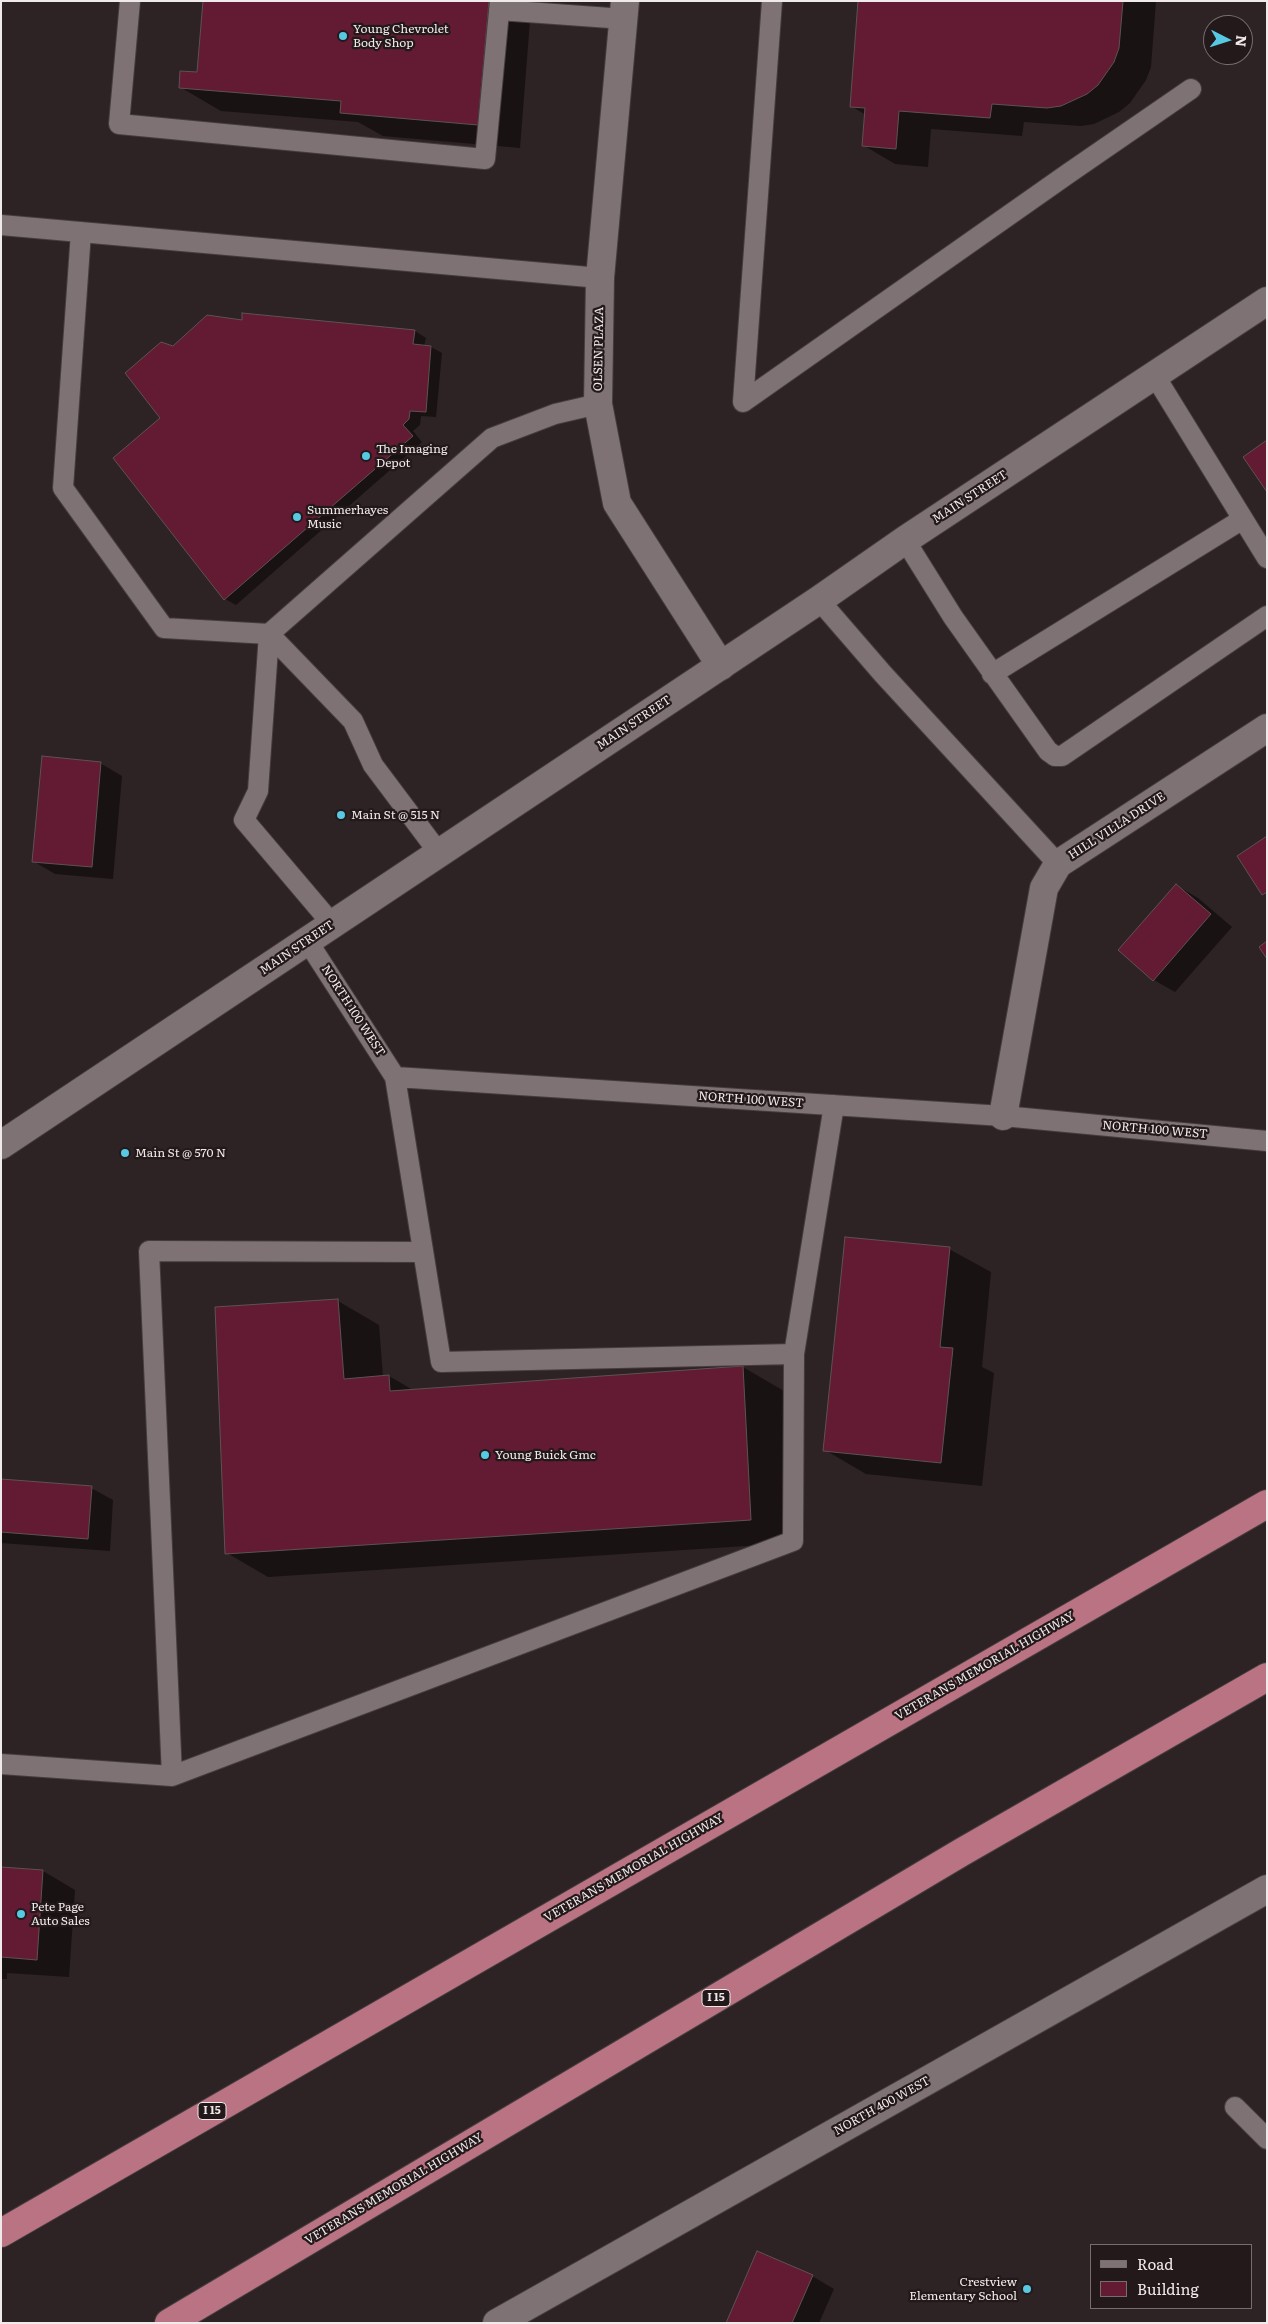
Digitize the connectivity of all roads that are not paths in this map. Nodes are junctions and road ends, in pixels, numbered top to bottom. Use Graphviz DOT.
graph roads {
  1 [pos="130,1"];
  2 [pos="772,1"];
  3 [pos="499,6"];
  4 [pos="624,10"];
  5 [pos="1191,90"];
  6 [pos="1,225"];
  7 [pos="81,232"];
  8 [pos="600,278"];
  9 [pos="1267,301"];
  10 [pos="1155,376"];
  11 [pos="598,404"];
  12 [pos="1243,519"];
  13 [pos="905,540"];
  14 [pos="1267,558"];
  15 [pos="819,600"];
  16 [pos="1267,616"];
  17 [pos="269,634"];
  18 [pos="721,666"];
  19 [pos="992,674"];
  20 [pos="1267,728"];
  21 [pos="439,853"];
  22 [pos="1058,864"];
  23 [pos="333,925"];
  24 [pos="308,942"];
  25 [pos="395,1076"];
  26 [pos="834,1105"];
  27 [pos="1003,1116"];
  28 [pos="1267,1141"];
  29 [pos="1,1145"];
  30 [pos="423,1252"];
  31 [pos="794,1354"];
  32 [pos="1267,1504"];
  33 [pos="1267,1678"];
  34 [pos="1,1764"];
  35 [pos="172,1776"];
  36 [pos="1267,1889"];
  37 [pos="1235,2107"];
  38 [pos="1267,2138"];
  39 [pos="1,2233"];
  40 [pos="169,2323"];
  41 [pos="497,2323"];
  1 -- 3 [label="lane"];
  2 -- 5 [label="lane"];
  3 -- 4 [label="lane"];
  4 -- 8 [label="street, OLSEN PLAZA"];
  6 -- 7 [label="lane"];
  7 -- 8 [label="lane"];
  7 -- 17 [label="lane"];
  8 -- 11 [label="street, OLSEN PLAZA"];
  9 -- 10 [label="street, MAIN STREET"];
  10 -- 12 [label="lane"];
  10 -- 13 [label="street, MAIN STREET"];
  11 -- 17 [label="lane"];
  11 -- 18 [label="street, OLSEN PLAZA"];
  12 -- 14 [label="lane"];
  12 -- 19 [label="lane"];
  13 -- 15 [label="street, MAIN STREET"];
  13 -- 19 [label="lane"];
  15 -- 18 [label="street, MAIN STREET"];
  15 -- 22 [label="lane"];
  16 -- 19 [label="lane"];
  17 -- 21 [label="lane"];
  17 -- 23 [label="lane"];
  18 -- 21 [label="street, MAIN STREET"];
  20 -- 22 [label="street, HILL VILLA DRIVE"];
  21 -- 23 [label="street, MAIN STREET"];
  22 -- 27 [label="street, HILL VILLA DRIVE"];
  23 -- 24 [label="street, MAIN STREET"];
  24 -- 25 [label="lane, NORTH 100 WEST"];
  24 -- 29 [label="street, MAIN STREET"];
  25 -- 26 [label="lane, NORTH 100 WEST"];
  25 -- 30 [label="lane"];
  26 -- 27 [label="lane, NORTH 100 WEST"];
  26 -- 31 [label="lane"];
  27 -- 28 [label="lane, NORTH 100 WEST"];
  30 -- 31 [label="lane"];
  30 -- 35 [label="lane"];
  31 -- 35 [label="lane"];
  32 -- 39 [label="highway, VETERANS MEMORIAL HIGHWAY / I 15"];
  33 -- 40 [label="highway, VETERANS MEMORIAL HIGHWAY / I 15"];
  34 -- 35 [label="lane"];
  36 -- 41 [label="street, NORTH 400 WEST"];
  37 -- 38 [label="lane"];
}
